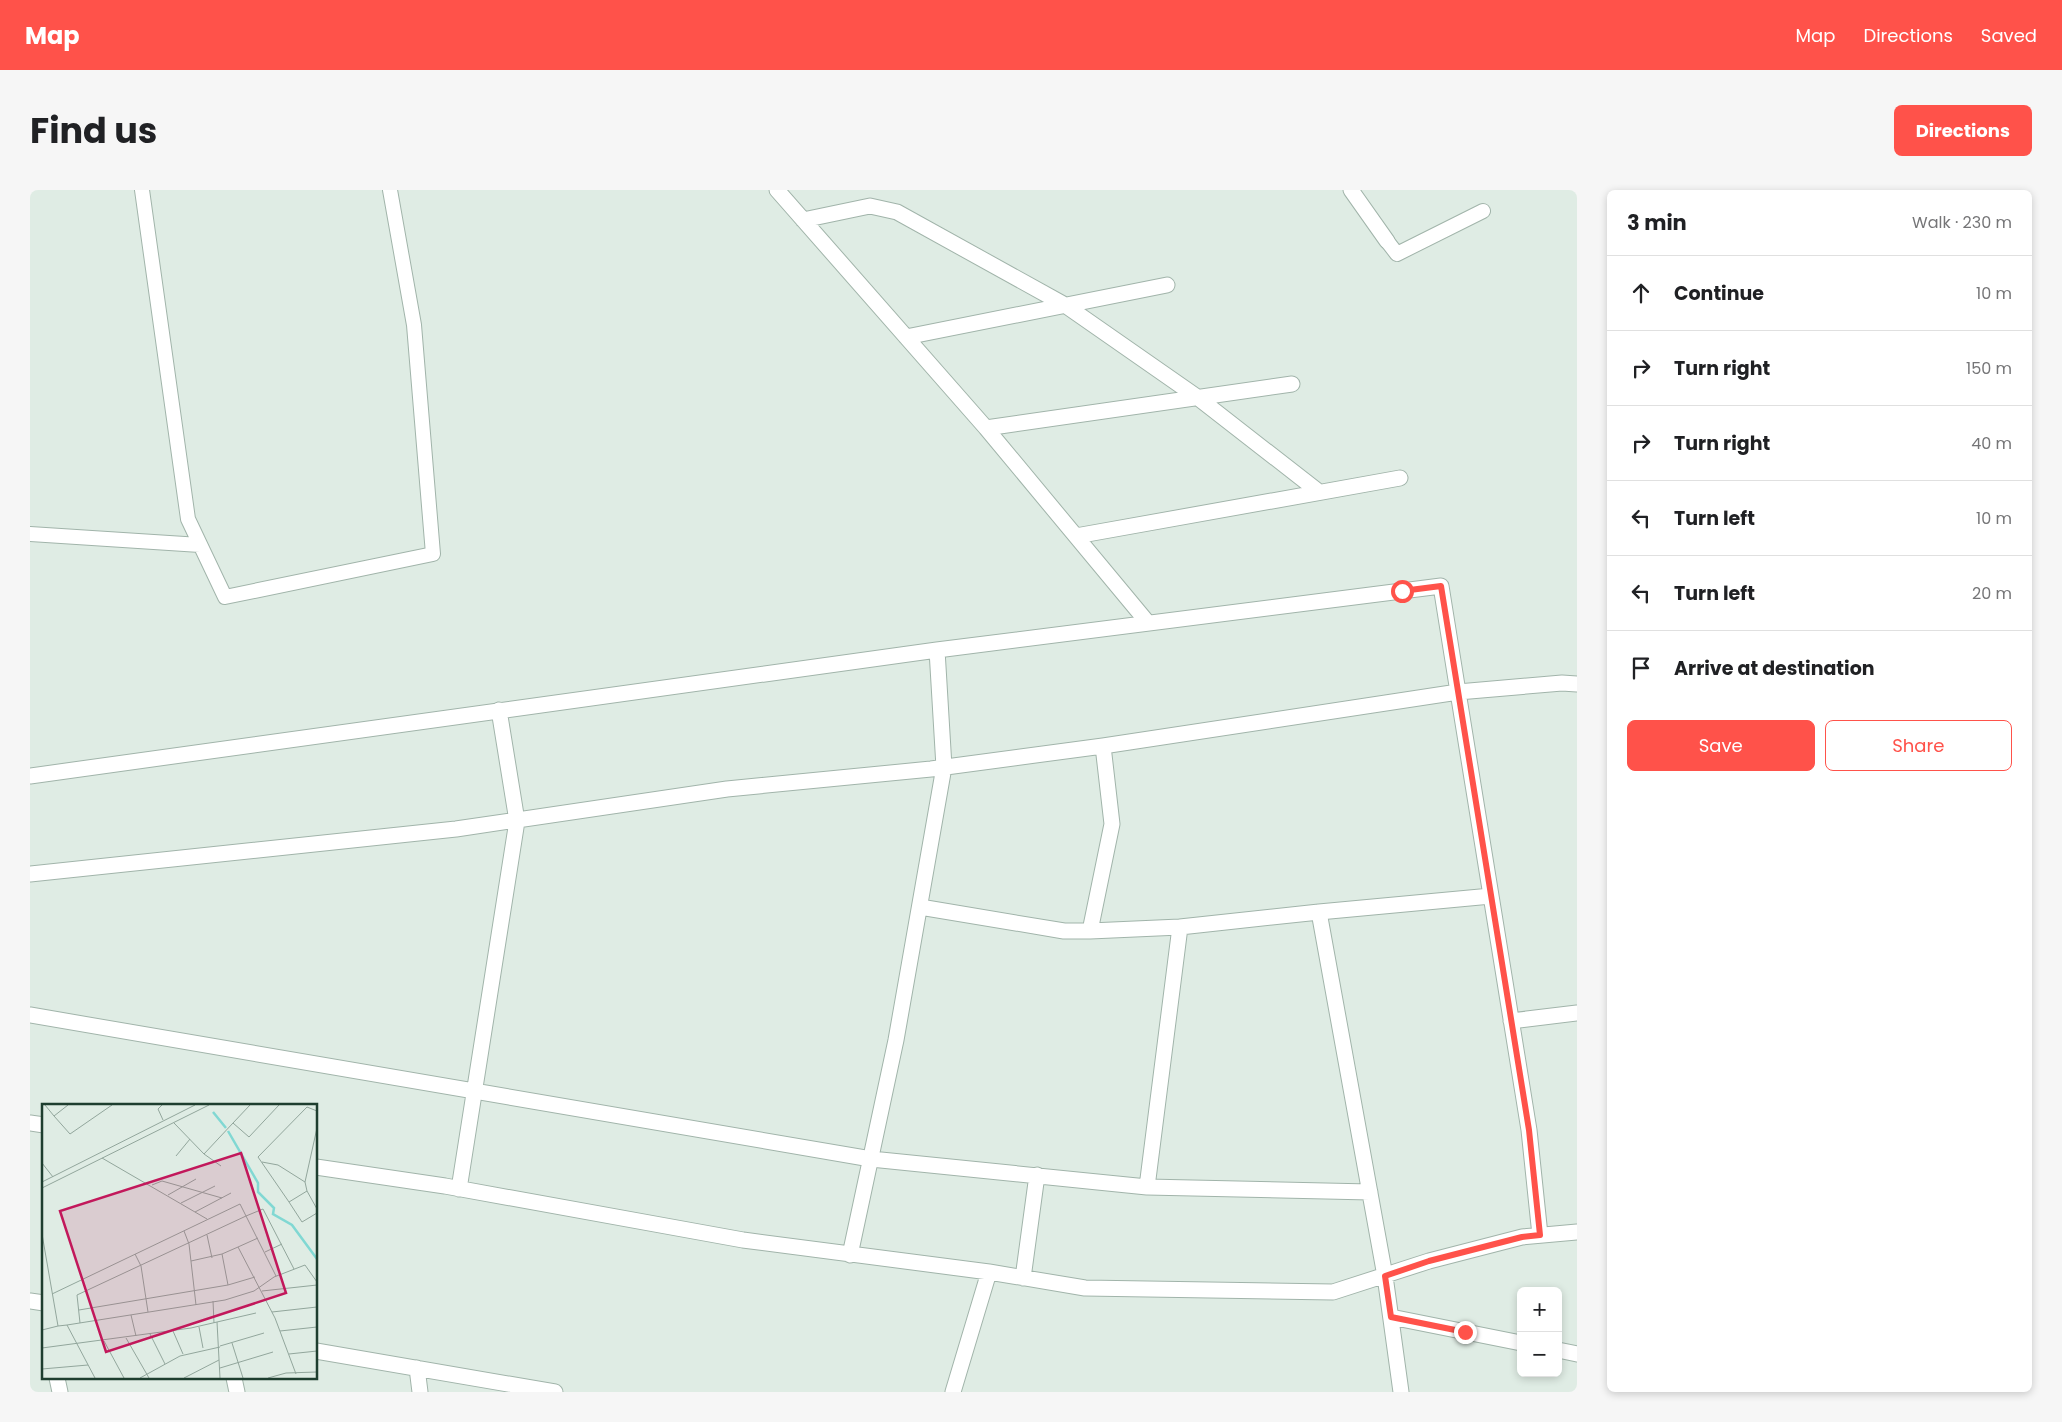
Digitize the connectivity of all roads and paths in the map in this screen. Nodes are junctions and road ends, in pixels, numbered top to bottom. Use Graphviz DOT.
graph roads {
  1 [pos="142,190"];
  2 [pos="390,190"];
  3 [pos="776,190"];
  4 [pos="1351,190"];
  5 [pos="1483,210"];
  6 [pos="803,220"];
  7 [pos="1387,241"];
  8 [pos="1166,285"];
  9 [pos="1065,305"];
  10 [pos="906,337"];
  11 [pos="1292,384"];
  12 [pos="1197,397"];
  13 [pos="986,428"];
  14 [pos="1400,478"];
  15 [pos="1319,492"];
  16 [pos="30,534"];
  17 [pos="1076,536"];
  18 [pos="200,545"];
  19 [pos="1148,623"];
  20 [pos="938,650"];
  21 [pos="1577,684"];
  22 [pos="1458,692"];
  23 [pos="499,710"];
  24 [pos="1103,746"];
  25 [pos="944,768"];
  26 [pos="30,776"];
  27 [pos="517,820"];
  28 [pos="30,874"];
  29 [pos="1491,896"];
  30 [pos="920,907"];
  31 [pos="1319,912"];
  32 [pos="1180,927"];
  33 [pos="1090,931"];
  34 [pos="1577,1012"];
  35 [pos="30,1015"];
  36 [pos="1511,1021"];
  37 [pos="474,1090"];
  38 [pos="871,1159"];
  39 [pos="318,1167"];
  40 [pos="1037,1176"];
  41 [pos="1146,1187"];
  42 [pos="459,1189"];
  43 [pos="1370,1192"];
  44 [pos="1577,1232"];
  45 [pos="1540,1235"];
  46 [pos="850,1254"];
  47 [pos="989,1272"];
  48 [pos="1385,1276"];
  49 [pos="1023,1278"];
  50 [pos="1391,1317"];
  51 [pos="1517,1342"];
  52 [pos="318,1351"];
  53 [pos="1562,1351"];
  54 [pos="1577,1354"];
  55 [pos="417,1368"];
  56 [pos="420,1392"];
  57 [pos="555,1392"];
  58 [pos="953,1392"];
  59 [pos="1401,1392"];
  1 -- 18 [label="lane"];
  2 -- 18 [label="lane"];
  3 -- 6 [label="street"];
  4 -- 7 [label="street"];
  5 -- 7 [label="lane"];
  6 -- 9 [label="street"];
  6 -- 10 [label="street"];
  8 -- 9 [label="street"];
  9 -- 10 [label="street"];
  9 -- 12 [label="street"];
  10 -- 13 [label="street"];
  11 -- 12 [label="street"];
  12 -- 13 [label="street"];
  12 -- 15 [label="street"];
  13 -- 17 [label="street"];
  14 -- 15 [label="street"];
  15 -- 17 [label="street"];
  16 -- 18 [label="lane"];
  17 -- 19 [label="street"];
  19 -- 20 [label="street"];
  19 -- 22 [label="street"];
  20 -- 23 [label="street"];
  20 -- 25 [label="street"];
  21 -- 22 [label="street"];
  22 -- 24 [label="street"];
  22 -- 29 [label="street"];
  23 -- 26 [label="street"];
  23 -- 27 [label="street"];
  24 -- 25 [label="street"];
  24 -- 33 [label="street"];
  25 -- 27 [label="street"];
  25 -- 30 [label="street"];
  27 -- 28 [label="street"];
  27 -- 37 [label="street"];
  29 -- 31 [label="street"];
  29 -- 36 [label="street"];
  30 -- 33 [label="street"];
  30 -- 38 [label="street"];
  31 -- 32 [label="street"];
  31 -- 43 [label="street"];
  32 -- 33 [label="street"];
  32 -- 41 [label="street"];
  34 -- 36 [label="street"];
  35 -- 37 [label="street"];
  36 -- 45 [label="street"];
  37 -- 38 [label="street"];
  37 -- 42 [label="street"];
  38 -- 40 [label="street"];
  38 -- 46 [label="street"];
  39 -- 42 [label="street"];
  40 -- 41 [label="street"];
  40 -- 49 [label="street"];
  41 -- 43 [label="street"];
  42 -- 46 [label="street"];
  43 -- 48 [label="street"];
  44 -- 45 [label="street"];
  45 -- 48 [label="street"];
  46 -- 47 [label="street"];
  47 -- 49 [label="street"];
  47 -- 58 [label="street"];
  48 -- 49 [label="street"];
  48 -- 50 [label="street"];
  50 -- 51 [label="street"];
  50 -- 59 [label="street"];
  52 -- 55 [label="street"];
  53 -- 54 [label="street"];
  55 -- 56 [label="street"];
  55 -- 57 [label="street"];
}
